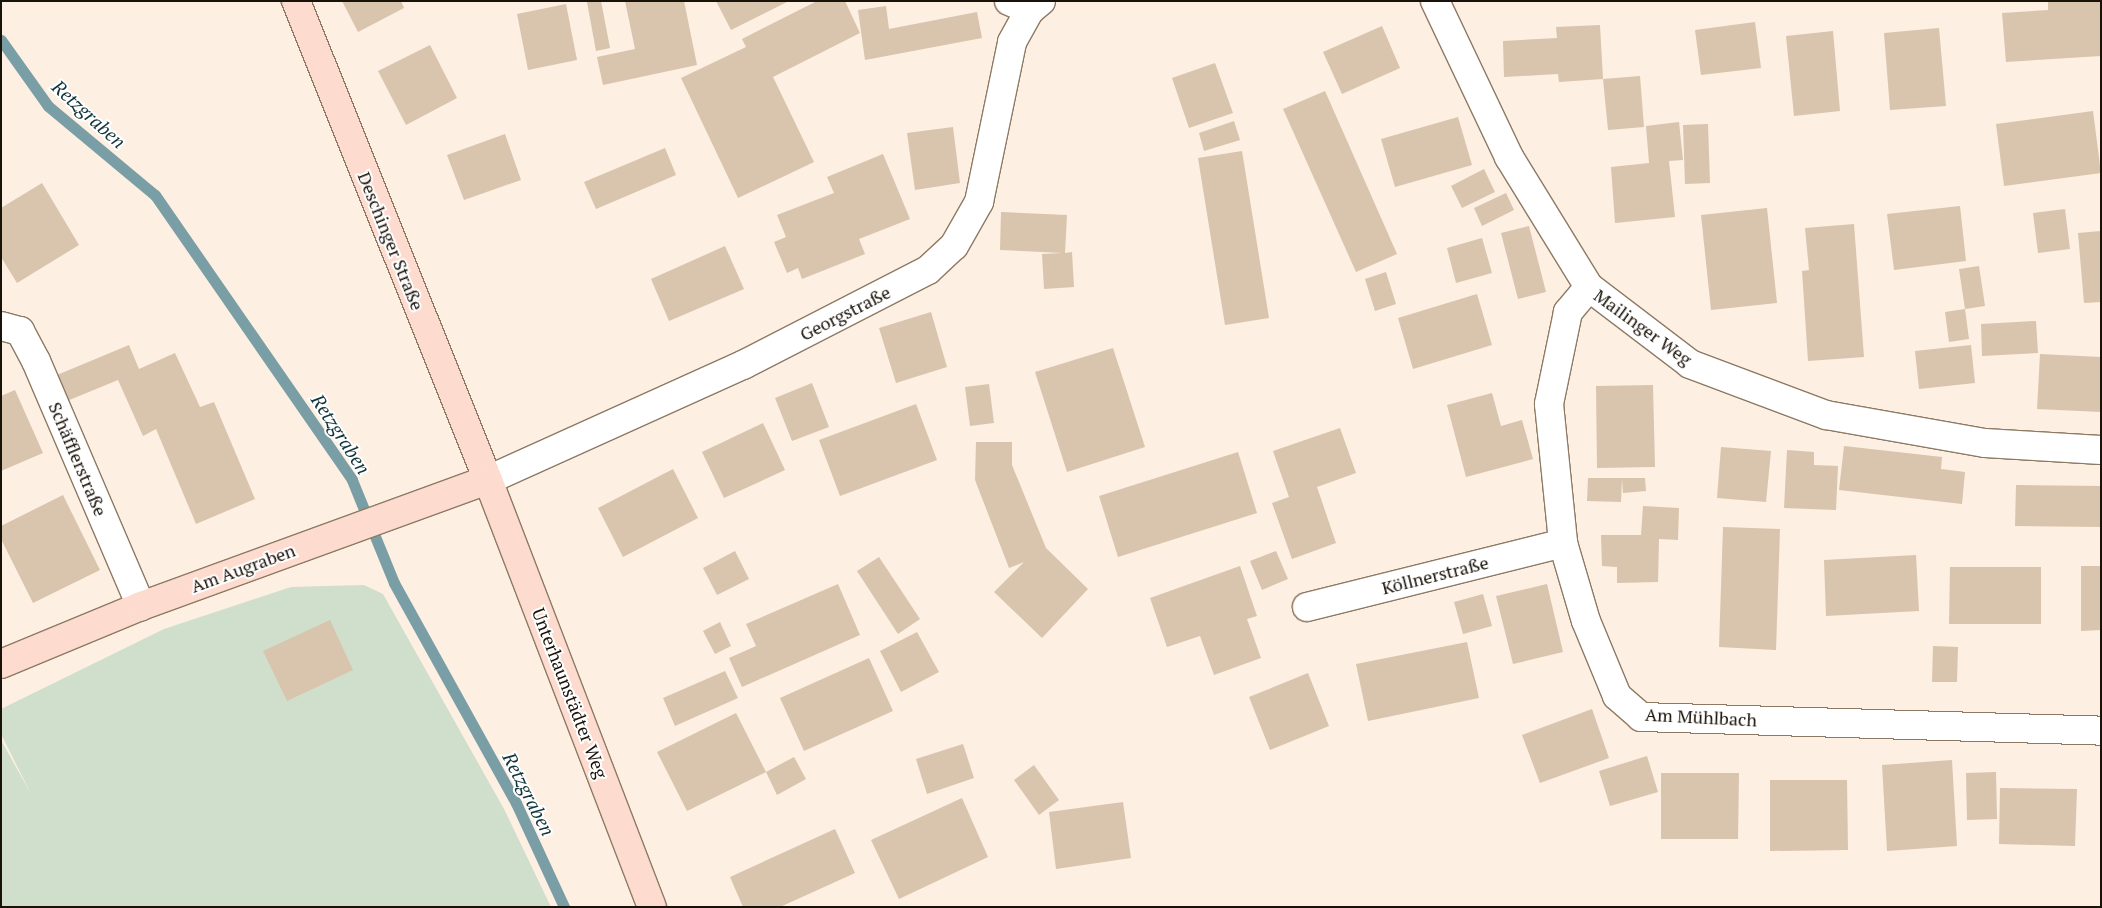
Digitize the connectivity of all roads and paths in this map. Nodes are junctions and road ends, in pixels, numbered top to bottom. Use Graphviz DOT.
graph roads {
  1 [pos="296,1"];
  2 [pos="1435,1"];
  3 [pos="1027,4"];
  4 [pos="1589,287"];
  5 [pos="1,326"];
  6 [pos="2101,450"];
  7 [pos="488,480"];
  8 [pos="1563,544"];
  9 [pos="141,606"];
  10 [pos="1307,607"];
  11 [pos="1,664"];
  12 [pos="2101,730"];
  13 [pos="652,907"];
  1 -- 7 [label="street, Deschinger Straße"];
  2 -- 4 [label="street, Mailinger Weg"];
  3 -- 7 [label="street, Georgstraße"];
  4 -- 6 [label="street, Mailinger Weg"];
  4 -- 8 [label="street, Am Mühlbach"];
  5 -- 9 [label="street, Schäfflerstraße"];
  7 -- 9 [label="street, Am Augraben"];
  7 -- 13 [label="street, Unterhaunstädter Weg"];
  8 -- 10 [label="street, Köllnerstraße"];
  8 -- 12 [label="street, Am Mühlbach"];
  9 -- 11 [label="street, Am Augraben"];
}
